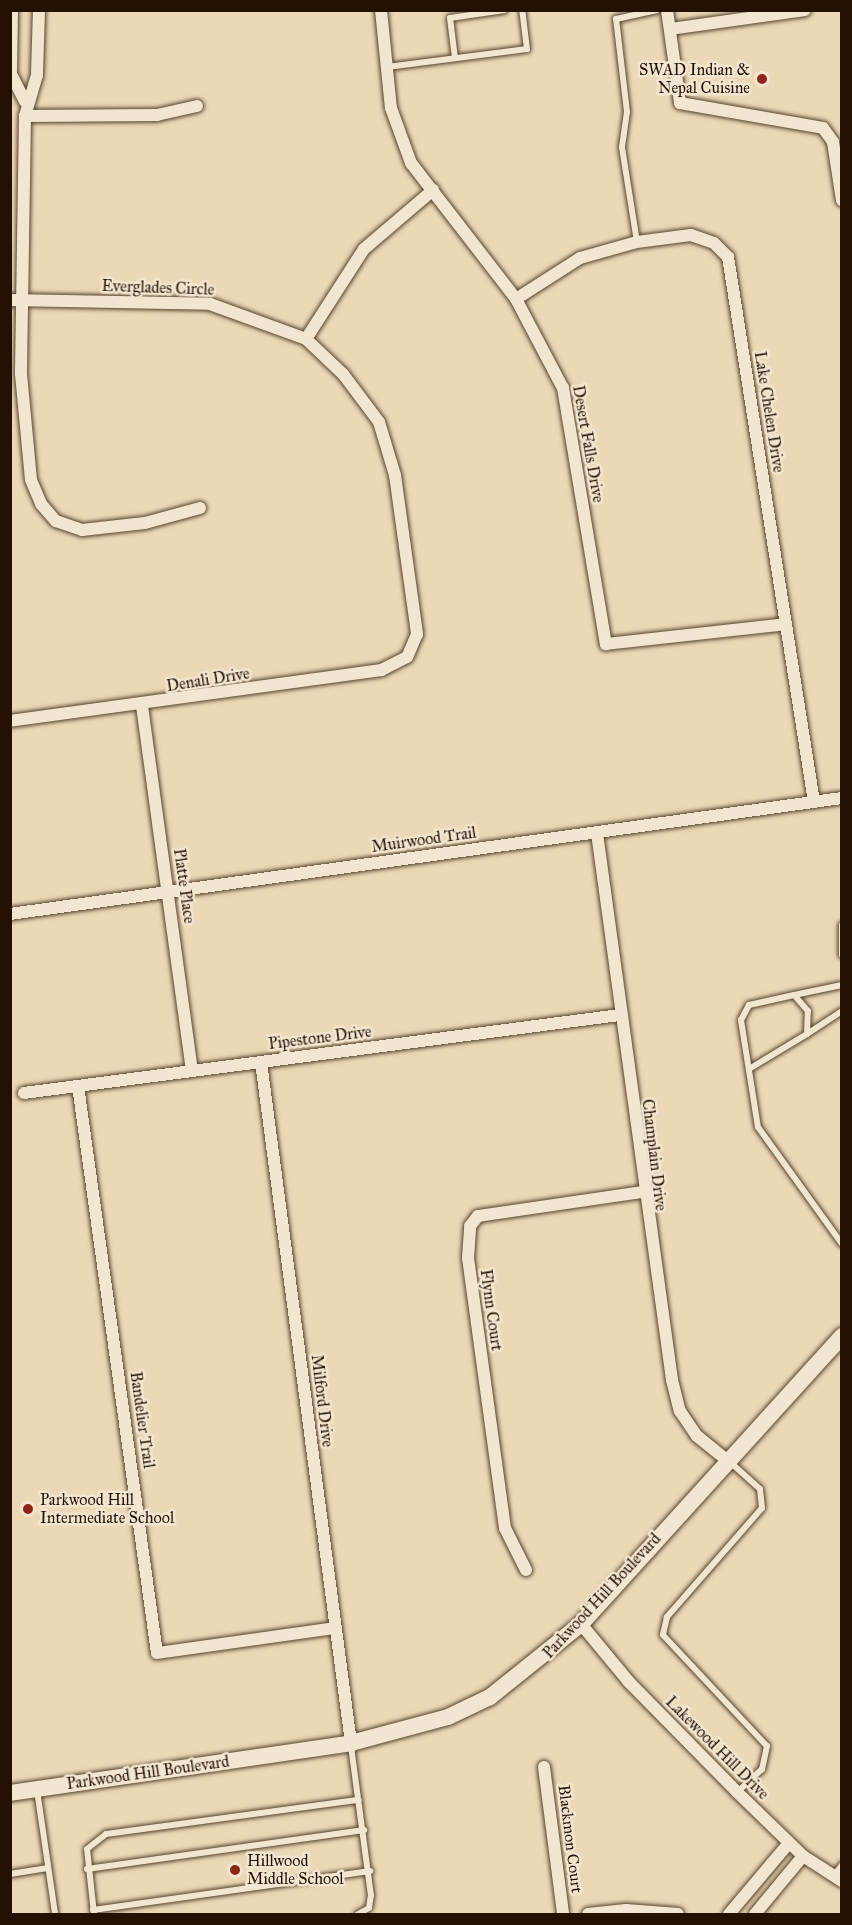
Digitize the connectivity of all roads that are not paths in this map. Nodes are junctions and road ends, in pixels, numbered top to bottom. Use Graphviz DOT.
graph roads {
  1 [pos="12,10"];
  2 [pos="39,10"];
  3 [pos="381,10"];
  4 [pos="504,10"];
  5 [pos="522,10"];
  6 [pos="657,10"];
  7 [pos="666,10"];
  8 [pos="805,10"];
  9 [pos="670,29"];
  10 [pos="455,58"];
  11 [pos="387,67"];
  12 [pos="25,102"];
  13 [pos="197,106"];
  14 [pos="25,116"];
  15 [pos="433,190"];
  16 [pos="842,200"];
  17 [pos="637,242"];
  18 [pos="516,298"];
  19 [pos="10,300"];
  20 [pos="24,300"];
  21 [pos="306,339"];
  22 [pos="200,508"];
  23 [pos="786,624"];
  24 [pos="407,657"];
  25 [pos="142,706"];
  26 [pos="10,721"];
  27 [pos="842,798"];
  28 [pos="814,802"];
  29 [pos="597,832"];
  30 [pos="168,892"];
  31 [pos="10,914"];
  32 [pos="842,925"];
  33 [pos="842,955"];
  34 [pos="842,985"];
  35 [pos="794,995"];
  36 [pos="842,1011"];
  37 [pos="620,1015"];
  38 [pos="807,1034"];
  39 [pos="261,1062"];
  40 [pos="749,1069"];
  41 [pos="192,1071"];
  42 [pos="78,1086"];
  43 [pos="24,1093"];
  44 [pos="642,1192"];
  45 [pos="842,1244"];
  46 [pos="842,1336"];
  47 [pos="727,1460"];
  48 [pos="526,1570"];
  49 [pos="581,1624"];
  50 [pos="336,1628"];
  51 [pos="351,1743"];
  52 [pos="544,1767"];
  53 [pos="37,1790"];
  54 [pos="737,1792"];
  55 [pos="10,1793"];
  56 [pos="359,1800"];
  57 [pos="364,1830"];
  58 [pos="789,1843"];
  59 [pos="803,1856"];
  60 [pos="842,1865"];
  61 [pos="48,1868"];
  62 [pos="87,1869"];
  63 [pos="370,1871"];
  64 [pos="10,1874"];
  65 [pos="837,1879"];
  66 [pos="93,1912"];
  67 [pos="55,1914"];
  68 [pos="358,1914"];
  69 [pos="563,1914"];
  70 [pos="588,1914"];
  71 [pos="678,1914"];
  72 [pos="729,1914"];
  73 [pos="755,1914"];
  1 -- 12 [label="street"];
  2 -- 12 [label="street"];
  3 -- 11 [label="street, Desert Falls Drive"];
  4 -- 10 [label="lane"];
  5 -- 10 [label="lane"];
  6 -- 17 [label="lane"];
  7 -- 9 [label="street"];
  8 -- 9 [label="street"];
  9 -- 16 [label="street"];
  10 -- 11 [label="lane"];
  11 -- 15 [label="street, Desert Falls Drive"];
  12 -- 14 [label="street"];
  13 -- 14 [label="street"];
  14 -- 20 [label="street"];
  15 -- 18 [label="street, Desert Falls Drive"];
  15 -- 21 [label="street"];
  17 -- 18 [label="street, Lake Chelen Drive"];
  17 -- 23 [label="street, Lake Chelen Drive"];
  18 -- 23 [label="street, Desert Falls Drive"];
  19 -- 20 [label="street, Everglades Circle"];
  20 -- 21 [label="street, Everglades Circle"];
  20 -- 22 [label="street"];
  21 -- 24 [label="street, Everglades Circle"];
  23 -- 28 [label="street, Lake Chelen Drive"];
  24 -- 25 [label="street, Denali Drive"];
  25 -- 26 [label="street, Denali Drive"];
  25 -- 30 [label="street, Platte Place"];
  27 -- 28 [label="street, Muirwood Trail"];
  28 -- 29 [label="street, Muirwood Trail"];
  29 -- 30 [label="street, Muirwood Trail"];
  29 -- 37 [label="street, Champlain Drive"];
  30 -- 31 [label="street, Muirwood Trail"];
  30 -- 41 [label="street, Platte Place"];
  32 -- 33 [label="lane"];
  34 -- 35 [label="lane"];
  35 -- 38 [label="lane"];
  35 -- 40 [label="lane"];
  36 -- 38 [label="lane"];
  37 -- 39 [label="street, Pipestone Drive"];
  37 -- 44 [label="street, Champlain Drive"];
  38 -- 40 [label="lane"];
  39 -- 41 [label="street, Pipestone Drive"];
  39 -- 50 [label="street, Milford Drive"];
  40 -- 45 [label="lane"];
  41 -- 42 [label="street, Pipestone Drive"];
  42 -- 43 [label="street, Pipestone Drive"];
  42 -- 50 [label="street, Bandelier Trail"];
  44 -- 47 [label="street, Champlain Drive"];
  44 -- 48 [label="street, Flynn Court"];
  46 -- 47 [label="street, Parkwood Hill Boulevard"];
  47 -- 49 [label="street, Parkwood Hill Boulevard"];
  47 -- 54 [label="lane"];
  49 -- 51 [label="street, Parkwood Hill Boulevard"];
  49 -- 54 [label="street, Lakewood Hill Drive"];
  50 -- 51 [label="street, Milford Drive"];
  51 -- 53 [label="street, Parkwood Hill Boulevard"];
  51 -- 56 [label="lane"];
  52 -- 69 [label="street, Blackmon Court"];
  53 -- 55 [label="street, Parkwood Hill Boulevard"];
  53 -- 61 [label="lane"];
  54 -- 58 [label="street, Lakewood Hill Drive"];
  56 -- 57 [label="lane"];
  56 -- 62 [label="lane"];
  57 -- 62 [label="lane"];
  57 -- 63 [label="lane"];
  58 -- 59 [label="street, Lakewood Hill Drive"];
  58 -- 72 [label="street"];
  59 -- 65 [label="street, Lakewood Hill Drive"];
  59 -- 73 [label="street"];
  60 -- 65 [label="lane"];
  61 -- 64 [label="lane"];
  61 -- 67 [label="lane"];
  62 -- 66 [label="lane"];
  63 -- 66 [label="lane"];
  63 -- 68 [label="lane"];
  70 -- 71 [label="street"];
}
